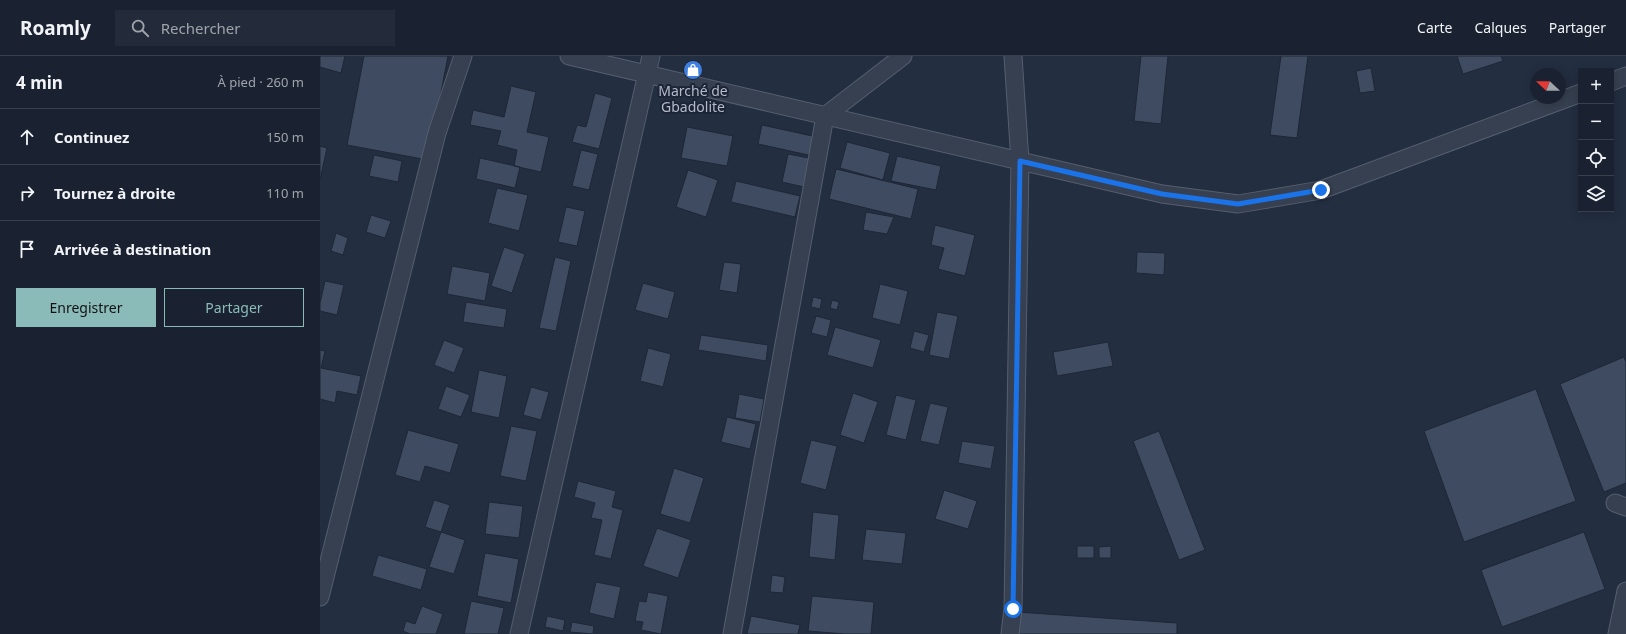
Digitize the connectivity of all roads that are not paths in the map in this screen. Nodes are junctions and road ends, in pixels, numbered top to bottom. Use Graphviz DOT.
graph roads {
  1 [pos="463,56"];
  2 [pos="569,56"];
  3 [pos="651,56"];
  4 [pos="903,56"];
  5 [pos="1013,56"];
  6 [pos="647,74"];
  7 [pos="1626,76"];
  8 [pos="1614,81"];
  9 [pos="1578,94"];
  10 [pos="825,116"];
  11 [pos="1020,161"];
  12 [pos="1626,591"];
  13 [pos="320,597"];
  14 [pos="519,634"];
  15 [pos="732,634"];
  16 [pos="1010,634"];
  17 [pos="1617,634"];
  1 -- 13 [label="street"];
  2 -- 6 [label="street"];
  3 -- 6 [label="street"];
  4 -- 10 [label="street"];
  5 -- 11 [label="street"];
  6 -- 10 [label="street"];
  6 -- 14 [label="street"];
  7 -- 8 [label="street"];
  9 -- 11 [label="street"];
  10 -- 11 [label="street"];
  10 -- 15 [label="street"];
  11 -- 16 [label="street"];
  12 -- 17 [label="street"];
}
